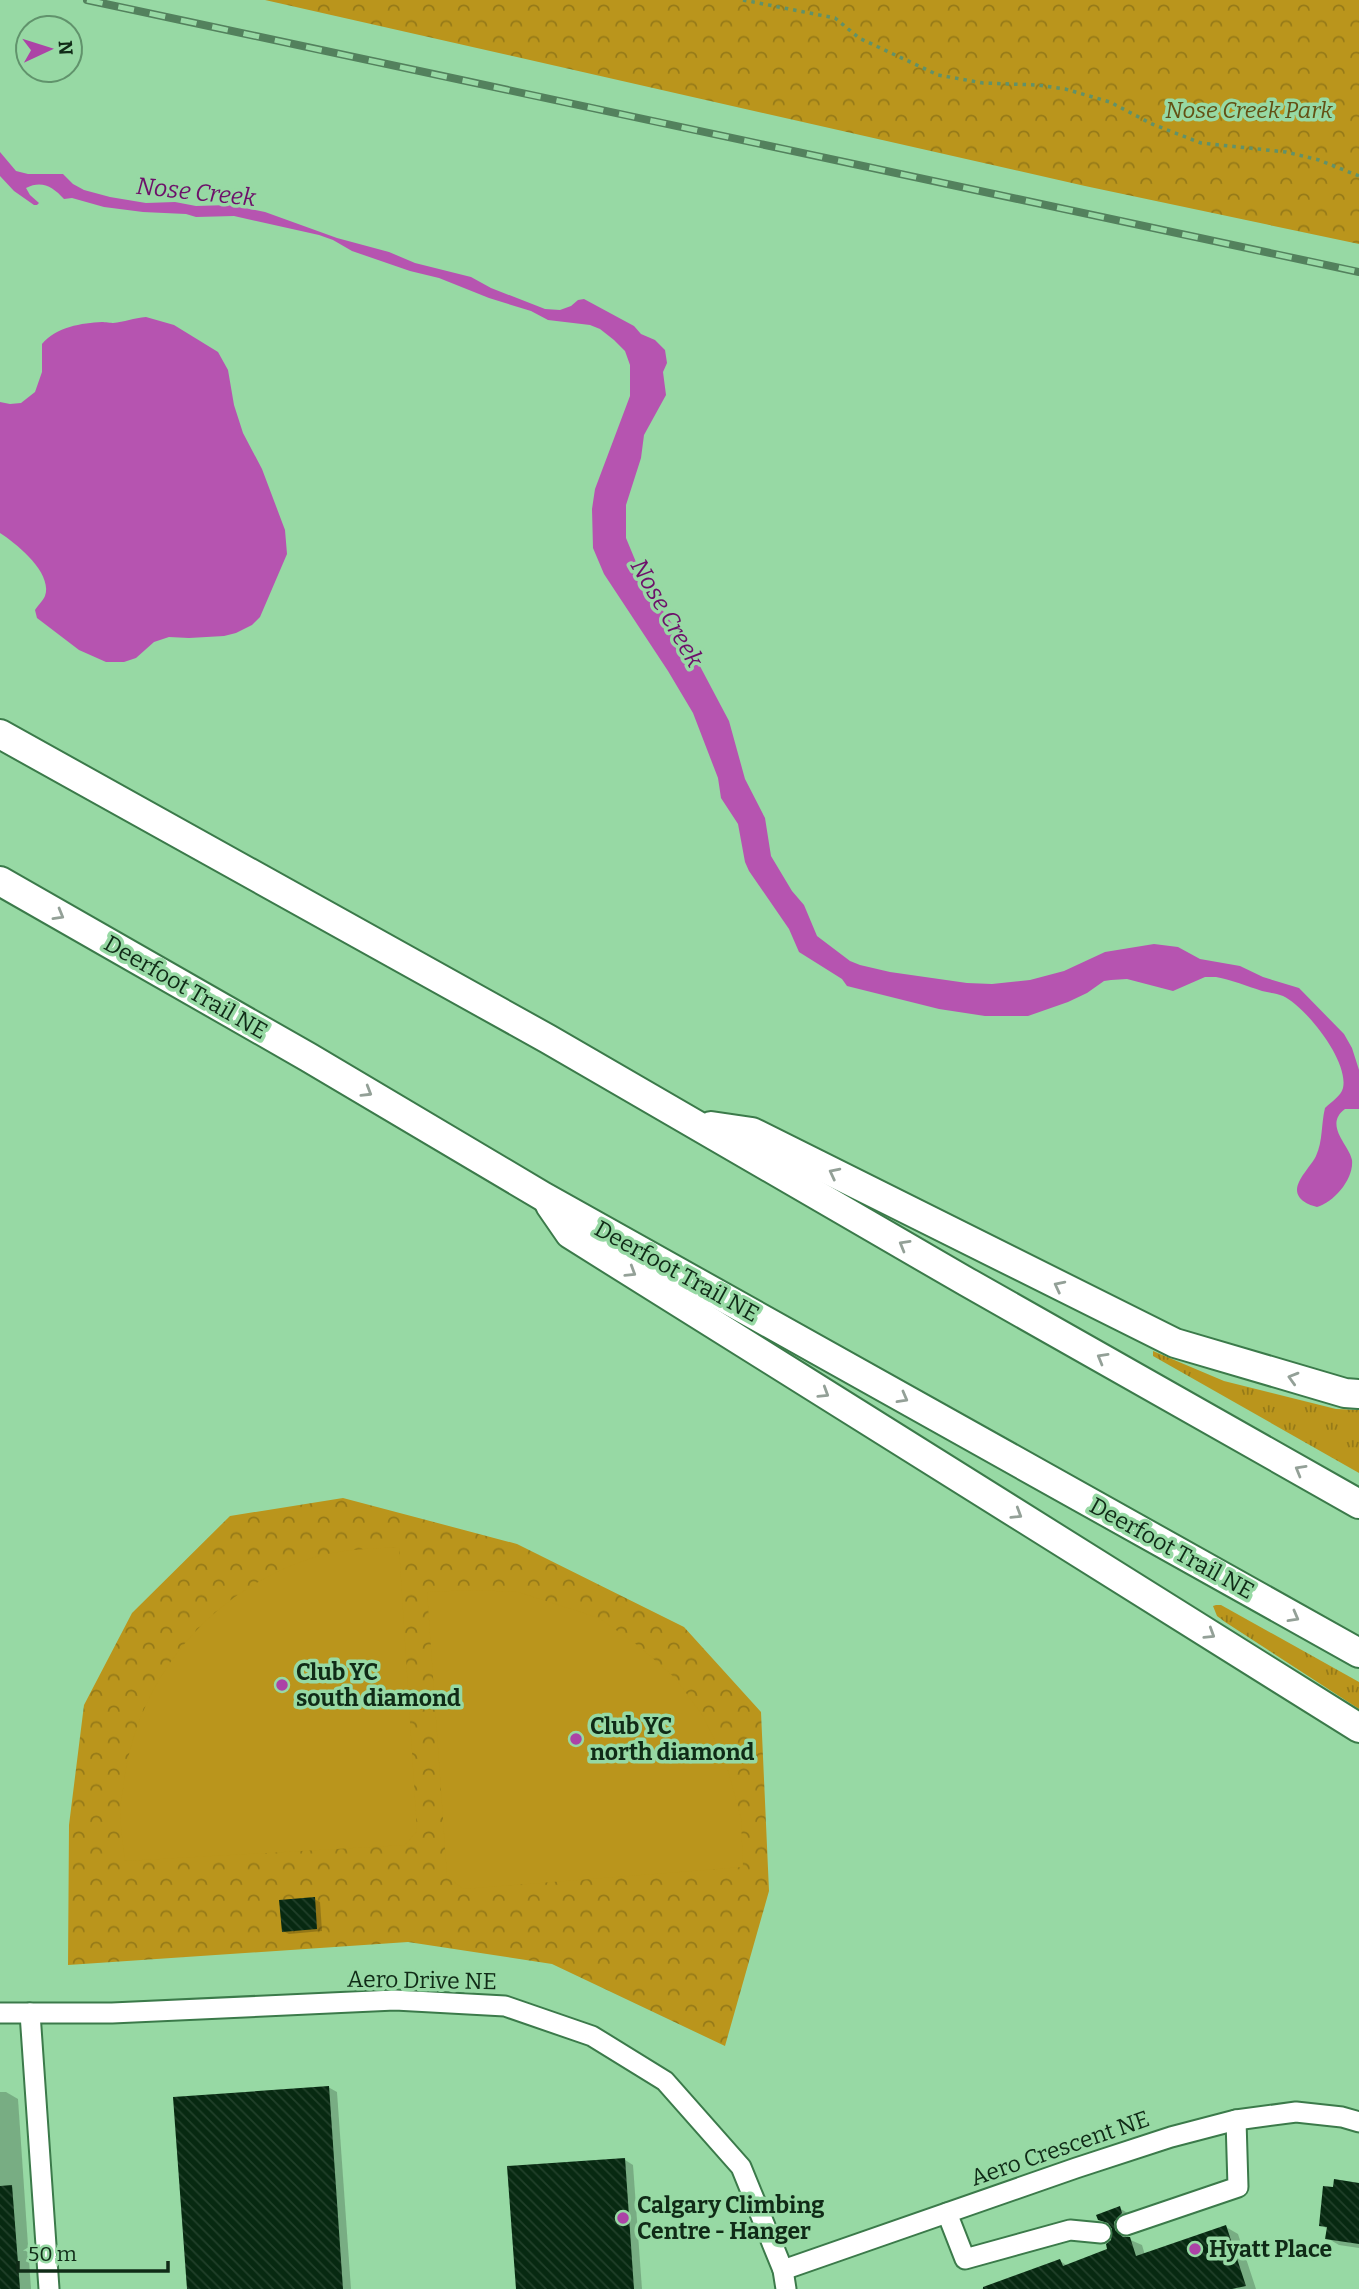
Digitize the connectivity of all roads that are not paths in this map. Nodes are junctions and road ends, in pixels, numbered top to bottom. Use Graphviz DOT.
graph roads {
  1 [pos="0,734"];
  2 [pos="0,881"];
  3 [pos="695,1124"];
  4 [pos="544,1197"];
  5 [pos="1359,1394"];
  6 [pos="1359,1504"];
  7 [pos="1359,1653"];
  8 [pos="1359,1728"];
  9 [pos="30,2013"];
  10 [pos="0,2014"];
  11 [pos="1236,2120"];
  12 [pos="1359,2122"];
  13 [pos="947,2213"];
  14 [pos="1126,2225"];
  15 [pos="1101,2232"];
  16 [pos="785,2280"];
  17 [pos="49,2289"];
  1 -- 3 [label="highway"];
  2 -- 4 [label="highway, Deerfoot Trail NE, one-way"];
  5 -- 3 [label="highway, one-way"];
  6 -- 3 [label="highway, one-way"];
  4 -- 7 [label="highway, Deerfoot Trail NE, one-way"];
  4 -- 8 [label="highway, one-way"];
  9 -- 10 [label="street, Aero Drive NE"];
  9 -- 16 [label="street, Aero Drive NE"];
  9 -- 17 [label="street"];
  11 -- 12 [label="street, Aero Crescent NE"];
  11 -- 13 [label="street, Aero Crescent NE"];
  11 -- 14 [label="street"];
  13 -- 15 [label="street"];
  13 -- 16 [label="street, Aero Crescent NE"];
}
